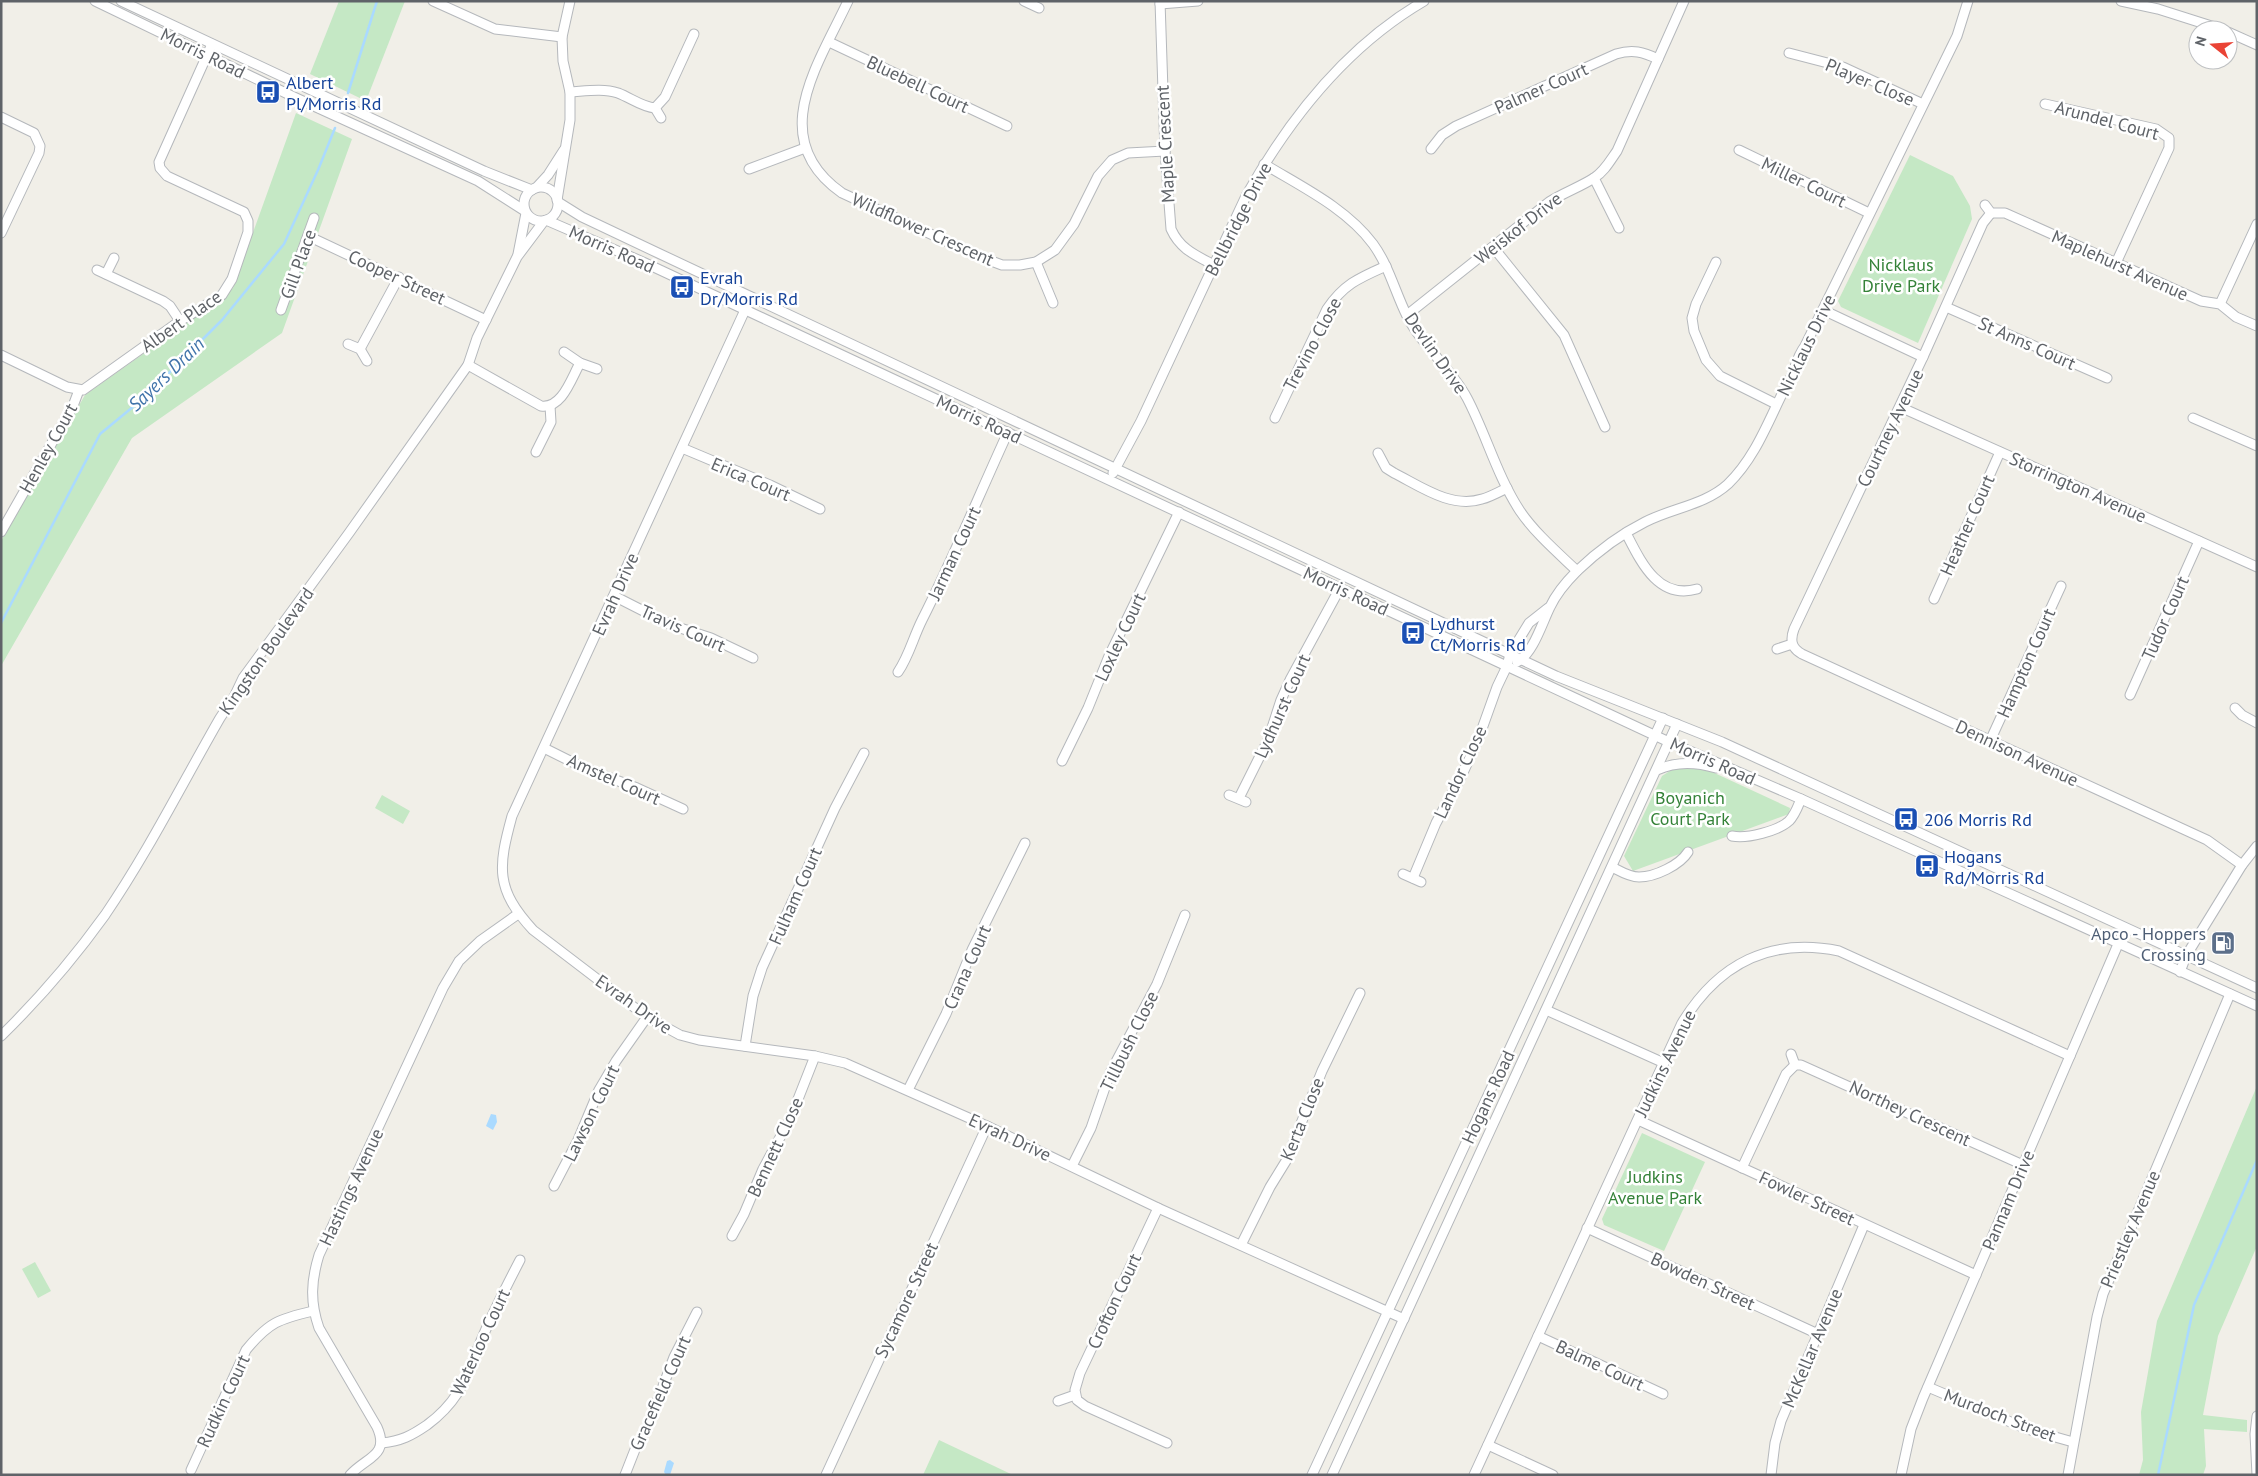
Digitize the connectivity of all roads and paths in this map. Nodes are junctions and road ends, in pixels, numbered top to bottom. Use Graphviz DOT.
graph roads {
  1 [pos="95,1"];
  2 [pos="122,1"];
  3 [pos="433,1"];
  4 [pos="570,1"];
  5 [pos="848,1"];
  6 [pos="1024,1"];
  7 [pos="1198,1"];
  8 [pos="1424,1"];
  9 [pos="1684,1"];
  10 [pos="1968,1"];
  11 [pos="2121,1"];
  12 [pos="1160,3"];
  13 [pos="2159,5"];
  14 [pos="1039,8"];
  15 [pos="117,12"];
  16 [pos="2198,20"];
  17 [pos="694,34"];
  18 [pos="2238,36"];
  19 [pos="562,37"];
  20 [pos="829,42"];
  21 [pos="212,44"];
  22 [pos="2257,44"];
  23 [pos="1788,52"];
  24 [pos="207,54"];
  25 [pos="1658,59"];
  26 [pos="570,92"];
  27 [pos="1923,104"];
  28 [pos="2045,104"];
  29 [pos="656,108"];
  30 [pos="1,117"];
  31 [pos="661,118"];
  32 [pos="1007,126"];
  33 [pos="2177,132"];
  34 [pos="2169,138"];
  35 [pos="566,148"];
  36 [pos="805,148"];
  37 [pos="1431,149"];
  38 [pos="1739,150"];
  39 [pos="1165,151"];
  40 [pos="1264,164"];
  41 [pos="749,169"];
  42 [pos="1594,178"];
  43 [pos="534,189"];
  44 [pos="557,201"];
  45 [pos="1985,205"];
  46 [pos="526,212"];
  47 [pos="1869,213"];
  48 [pos="1991,213"];
  49 [pos="314,218"];
  50 [pos="545,221"];
  51 [pos="2257,224"];
  52 [pos="1619,228"];
  53 [pos="1,233"];
  54 [pos="308,236"];
  55 [pos="1494,247"];
  56 [pos="517,257"];
  57 [pos="114,258"];
  58 [pos="1036,262"];
  59 [pos="1716,262"];
  60 [pos="2116,263"];
  61 [pos="1214,264"];
  62 [pos="1386,266"];
  63 [pos="97,270"];
  64 [pos="106,274"];
  65 [pos="399,277"];
  66 [pos="751,297"];
  67 [pos="1053,302"];
  68 [pos="2220,304"];
  69 [pos="1946,307"];
  70 [pos="282,310"];
  71 [pos="745,310"];
  72 [pos="1823,310"];
  73 [pos="1407,315"];
  74 [pos="486,320"];
  75 [pos="180,321"];
  76 [pos="2257,326"];
  77 [pos="348,344"];
  78 [pos="360,349"];
  79 [pos="564,352"];
  80 [pos="1,355"];
  81 [pos="1923,357"];
  82 [pos="367,361"];
  83 [pos="580,363"];
  84 [pos="468,365"];
  85 [pos="597,369"];
  86 [pos="2107,378"];
  87 [pos="79,390"];
  88 [pos="1776,404"];
  89 [pos="550,406"];
  90 [pos="1900,407"];
  91 [pos="1275,418"];
  92 [pos="2193,418"];
  93 [pos="1605,427"];
  94 [pos="1008,432"];
  95 [pos="2257,446"];
  96 [pos="682,448"];
  97 [pos="536,452"];
  98 [pos="2000,452"];
  99 [pos="1378,453"];
  100 [pos="1115,469"];
  101 [pos="1110,480"];
  102 [pos="1507,488"];
  103 [pos="1164,492"];
  104 [pos="1159,503"];
  105 [pos="820,509"];
  106 [pos="1179,512"];
  107 [pos="1,532"];
  108 [pos="1626,533"];
  109 [pos="2199,541"];
  110 [pos="2257,567"];
  111 [pos="1577,571"];
  112 [pos="2061,586"];
  113 [pos="1340,588"];
  114 [pos="1696,588"];
  115 [pos="614,596"];
  116 [pos="1934,599"];
  117 [pos="1550,606"];
  118 [pos="1792,644"];
  119 [pos="1778,650"];
  120 [pos="1510,654"];
  121 [pos="754,658"];
  122 [pos="1522,659"];
  123 [pos="1507,666"];
  124 [pos="898,672"];
  125 [pos="2130,695"];
  126 [pos="2235,708"];
  127 [pos="1663,718"];
  128 [pos="2257,723"];
  129 [pos="1677,724"];
  130 [pos="1656,736"];
  131 [pos="1990,740"];
  132 [pos="1669,742"];
  133 [pos="544,748"];
  134 [pos="864,753"];
  135 [pos="1062,762"];
  136 [pos="1657,770"];
  137 [pos="1741,774"];
  138 [pos="1229,794"];
  139 [pos="1801,799"];
  140 [pos="683,810"];
  141 [pos="1732,836"];
  142 [pos="1025,843"];
  143 [pos="2257,846"];
  144 [pos="1688,852"];
  145 [pos="2242,865"];
  146 [pos="1612,867"];
  147 [pos="1403,874"];
  148 [pos="518,914"];
  149 [pos="1185,915"];
  150 [pos="2124,928"];
  151 [pos="2118,944"];
  152 [pos="2186,956"];
  153 [pos="2180,972"];
  154 [pos="2257,988"];
  155 [pos="1360,993"];
  156 [pos="2230,994"];
  157 [pos="2257,1006"];
  158 [pos="1546,1010"];
  159 [pos="647,1017"];
  160 [pos="1,1036"];
  161 [pos="745,1046"];
  162 [pos="1791,1054"];
  163 [pos="815,1056"];
  164 [pos="2070,1056"];
  165 [pos="1664,1063"];
  166 [pos="1795,1065"];
  167 [pos="908,1090"];
  168 [pos="1638,1120"];
  169 [pos="987,1126"];
  170 [pos="2023,1165"];
  171 [pos="1072,1166"];
  172 [pos="1742,1168"];
  173 [pos="554,1186"];
  174 [pos="1158,1208"];
  175 [pos="1864,1225"];
  176 [pos="1588,1228"];
  177 [pos="732,1236"];
  178 [pos="1241,1245"];
  179 [pos="520,1260"];
  180 [pos="1976,1275"];
  181 [pos="313,1311"];
  182 [pos="697,1312"];
  183 [pos="1388,1313"];
  184 [pos="1404,1319"];
  185 [pos="1818,1334"];
  186 [pos="1538,1336"];
  187 [pos="1928,1387"];
  188 [pos="1663,1394"];
  189 [pos="1075,1395"];
  190 [pos="1058,1401"];
  191 [pos="2257,1416"];
  192 [pos="382,1442"];
  193 [pos="2073,1442"];
  194 [pos="1167,1443"];
  195 [pos="1488,1445"];
  196 [pos="191,1470"];
  197 [pos="350,1475"];
  198 [pos="625,1475"];
  199 [pos="826,1475"];
  200 [pos="1312,1475"];
  201 [pos="1332,1475"];
  202 [pos="1474,1475"];
  203 [pos="1553,1475"];
  204 [pos="1771,1475"];
  205 [pos="1901,1475"];
  206 [pos="2068,1475"];
  207 [pos="2257,1475"];
  1 -- 15 [label="street, Morris Road"];
  2 -- 15 [label="street"];
  2 -- 21 [label="street, Morris Road"];
  3 -- 19 [label="street"];
  4 -- 19 [label="street"];
  5 -- 20 [label="street, Wildflower Crescent"];
  6 -- 14 [label="street"];
  7 -- 12 [label="street"];
  8 -- 40 [label="street, Bellbridge Drive"];
  9 -- 25 [label="street, Weiskof Drive"];
  10 -- 27 [label="street, Nicklaus Drive"];
  11 -- 13 [label="street"];
  12 -- 39 [label="street, Maple Crescent"];
  13 -- 16 [label="street"];
  15 -- 24 [label="street, Morris Road"];
  17 -- 29 [label="street"];
  18 -- 22 [label="street"];
  19 -- 26 [label="street"];
  20 -- 32 [label="street, Bluebell Court"];
  20 -- 36 [label="street, Wildflower Crescent"];
  21 -- 24 [label="street"];
  21 -- 43 [label="street, Morris Road"];
  23 -- 27 [label="street, Player Close"];
  24 -- 46 [label="street, Morris Road"];
  24 -- 75 [label="street, Albert Place"];
  25 -- 37 [label="street, Palmer Court"];
  25 -- 42 [label="street, Weiskof Drive"];
  26 -- 29 [label="street"];
  26 -- 35 [label="street"];
  27 -- 47 [label="street, Nicklaus Drive"];
  28 -- 34 [label="street, Arundel Court"];
  29 -- 31 [label="street"];
  30 -- 53 [label="street"];
  33 -- 34 [label="street, Arundel Court"];
  34 -- 60 [label="street, Arundel Court"];
  35 -- 43 [label="street"];
  35 -- 44 [label="street"];
  36 -- 41 [label="street"];
  36 -- 58 [label="street, Wildflower Crescent"];
  38 -- 47 [label="street, Miller Court"];
  39 -- 58 [label="street, Wildflower Crescent"];
  39 -- 61 [label="street, Maple Crescent"];
  40 -- 61 [label="street, Bellbridge Drive"];
  40 -- 62 [label="street, Devlin Drive"];
  42 -- 52 [label="street"];
  42 -- 55 [label="street, Weiskof Drive"];
  43 -- 44 [label="street"];
  43 -- 46 [label="street"];
  44 -- 50 [label="street"];
  44 -- 66 [label="street, Morris Road"];
  45 -- 48 [label="street"];
  46 -- 50 [label="street"];
  46 -- 56 [label="street, Kingston Boulevard"];
  47 -- 72 [label="street, Nicklaus Drive"];
  48 -- 60 [label="street, Maplehurst Avenue"];
  48 -- 69 [label="street, Courtney Avenue"];
  49 -- 54 [label="street, Gill Place"];
  50 -- 56 [label="street, Kingston Boulevard"];
  50 -- 71 [label="street, Morris Road"];
  51 -- 68 [label="street"];
  54 -- 65 [label="street, Cooper Street"];
  54 -- 70 [label="street, Gill Place"];
  55 -- 73 [label="street, Weiskof Drive"];
  55 -- 93 [label="street"];
  56 -- 74 [label="street, Kingston Boulevard"];
  57 -- 64 [label="street"];
  58 -- 67 [label="street"];
  59 -- 88 [label="street"];
  60 -- 68 [label="street, Maplehurst Avenue"];
  61 -- 100 [label="street, Bellbridge Drive"];
  62 -- 73 [label="street, Devlin Drive"];
  62 -- 91 [label="street, Trevino Close"];
  63 -- 64 [label="street"];
  64 -- 75 [label="street"];
  65 -- 74 [label="street, Cooper Street"];
  65 -- 78 [label="street"];
  66 -- 71 [label="street, Evrah Drive"];
  66 -- 100 [label="street, Morris Road"];
  68 -- 76 [label="street, Maplehurst Avenue"];
  69 -- 81 [label="street, Courtney Avenue"];
  69 -- 86 [label="street, St Anns Court"];
  71 -- 94 [label="street, Morris Road"];
  71 -- 96 [label="street, Evrah Drive"];
  72 -- 81 [label="street"];
  72 -- 88 [label="street, Nicklaus Drive"];
  73 -- 102 [label="street, Devlin Drive"];
  74 -- 84 [label="street, Kingston Boulevard"];
  75 -- 87 [label="street, Albert Place"];
  77 -- 78 [label="street"];
  78 -- 82 [label="street"];
  79 -- 83 [label="street"];
  80 -- 87 [label="street"];
  81 -- 90 [label="street, Courtney Avenue"];
  83 -- 85 [label="street"];
  83 -- 89 [label="street"];
  84 -- 89 [label="street"];
  84 -- 160 [label="street, Kingston Boulevard"];
  87 -- 107 [label="street, Henley Court"];
  88 -- 108 [label="street, Nicklaus Drive"];
  89 -- 97 [label="street"];
  90 -- 98 [label="street, Storrington Avenue"];
  90 -- 118 [label="street, Courtney Avenue"];
  92 -- 95 [label="street"];
  94 -- 101 [label="street, Morris Road"];
  94 -- 124 [label="street, Jarman Court"];
  96 -- 105 [label="street, Erica Court"];
  96 -- 115 [label="street, Evrah Drive"];
  98 -- 109 [label="street, Storrington Avenue"];
  98 -- 116 [label="street, Heather Court"];
  99 -- 102 [label="street"];
  100 -- 101 [label="street, Bellbridge Drive"];
  100 -- 103 [label="street, Morris Road"];
  101 -- 104 [label="street, Morris Road"];
  102 -- 111 [label="street, Devlin Drive"];
  103 -- 104 [label="street"];
  103 -- 120 [label="street, Morris Road"];
  104 -- 106 [label="street, Morris Road"];
  106 -- 113 [label="street, Morris Road"];
  106 -- 135 [label="street, Loxley Court"];
  108 -- 111 [label="street, Nicklaus Drive"];
  108 -- 114 [label="street"];
  109 -- 110 [label="street, Storrington Avenue"];
  109 -- 125 [label="street, Tudor Court"];
  111 -- 117 [label="street, Nicklaus Drive"];
  112 -- 131 [label="street, Hampton Court"];
  113 -- 123 [label="street, Morris Road"];
  113 -- 138 [label="street, Lydhurst Court"];
  115 -- 121 [label="street, Travis Court"];
  115 -- 133 [label="street, Evrah Drive"];
  117 -- 120 [label="street, Nicklaus Drive"];
  117 -- 122 [label="street, Nicklaus Drive"];
  118 -- 119 [label="street"];
  118 -- 131 [label="street, Dennison Avenue"];
  120 -- 122 [label="street, Morris Road"];
  120 -- 123 [label="street, Landor Close"];
  122 -- 123 [label="street"];
  122 -- 127 [label="street, Morris Road"];
  123 -- 130 [label="street, Morris Road"];
  123 -- 147 [label="street, Landor Close"];
  126 -- 128 [label="street"];
  127 -- 129 [label="street, Morris Road"];
  127 -- 130 [label="street, Hogans Road"];
  129 -- 132 [label="street, Hogans Road"];
  129 -- 150 [label="street, Morris Road"];
  130 -- 132 [label="street, Morris Road"];
  130 -- 183 [label="street, Hogans Road"];
  131 -- 145 [label="street, Dennison Avenue"];
  132 -- 136 [label="street, Hogans Road"];
  132 -- 137 [label="street, Morris Road"];
  133 -- 140 [label="street, Amstel Court"];
  133 -- 148 [label="street, Evrah Drive"];
  134 -- 161 [label="street, Fulham Court"];
  136 -- 137 [label="street"];
  136 -- 146 [label="street, Hogans Road"];
  137 -- 139 [label="street, Morris Road"];
  139 -- 141 [label="street"];
  139 -- 151 [label="street, Morris Road"];
  142 -- 167 [label="street, Crana Court"];
  143 -- 145 [label="street"];
  144 -- 146 [label="street"];
  145 -- 152 [label="street"];
  146 -- 158 [label="street, Hogans Road"];
  148 -- 159 [label="street, Evrah Drive"];
  148 -- 181 [label="street, Hastings Avenue"];
  149 -- 171 [label="street, Tillbush Close"];
  150 -- 151 [label="street, Pannam Drive"];
  150 -- 152 [label="street, Morris Road"];
  151 -- 153 [label="street, Morris Road"];
  151 -- 164 [label="street, Pannam Drive"];
  152 -- 153 [label="street"];
  152 -- 154 [label="street, Morris Road"];
  153 -- 156 [label="street, Morris Road"];
  155 -- 178 [label="street, Kerta Close"];
  156 -- 157 [label="street, Morris Road"];
  156 -- 193 [label="street, Priestley Avenue"];
  158 -- 165 [label="street"];
  158 -- 184 [label="street, Hogans Road"];
  159 -- 161 [label="street, Evrah Drive"];
  159 -- 173 [label="street, Lawson Court"];
  161 -- 163 [label="street, Evrah Drive"];
  162 -- 166 [label="street"];
  163 -- 167 [label="street, Evrah Drive"];
  163 -- 177 [label="street, Bennett Close"];
  164 -- 165 [label="street, Judkins Avenue"];
  164 -- 170 [label="street, Pannam Drive"];
  165 -- 168 [label="street, Judkins Avenue"];
  166 -- 170 [label="street, Northey Crescent"];
  166 -- 172 [label="street"];
  167 -- 169 [label="street, Evrah Drive"];
  168 -- 172 [label="street, Fowler Street"];
  168 -- 176 [label="street, Judkins Avenue"];
  169 -- 171 [label="street, Evrah Drive"];
  169 -- 199 [label="street, Sycamore Street"];
  170 -- 180 [label="street, Pannam Drive"];
  171 -- 174 [label="street, Evrah Drive"];
  172 -- 175 [label="street, Fowler Street"];
  174 -- 178 [label="street, Evrah Drive"];
  174 -- 189 [label="street, Crofton Court"];
  175 -- 180 [label="street, Fowler Street"];
  175 -- 185 [label="street, McKellar Avenue"];
  176 -- 185 [label="street, Bowden Street"];
  176 -- 186 [label="street, Judkins Avenue"];
  178 -- 183 [label="street, Evrah Drive"];
  179 -- 192 [label="street, Waterloo Court"];
  180 -- 187 [label="street, Pannam Drive"];
  181 -- 192 [label="street, Hastings Avenue"];
  181 -- 196 [label="street, Rudkin Court"];
  182 -- 198 [label="street, Gracefield Court"];
  183 -- 184 [label="street, Evrah Drive"];
  183 -- 200 [label="street, Hogans Road"];
  184 -- 201 [label="street, Hogans Road"];
  185 -- 204 [label="street, McKellar Avenue"];
  186 -- 188 [label="street, Balme Court"];
  186 -- 195 [label="street, Judkins Avenue"];
  187 -- 193 [label="street, Murdoch Street"];
  187 -- 205 [label="street, Pannam Drive"];
  189 -- 190 [label="street"];
  189 -- 194 [label="street"];
  191 -- 207 [label="street"];
  192 -- 197 [label="street"];
  193 -- 206 [label="street, Priestley Avenue"];
  195 -- 202 [label="street, Judkins Avenue"];
  195 -- 203 [label="street"];
}
